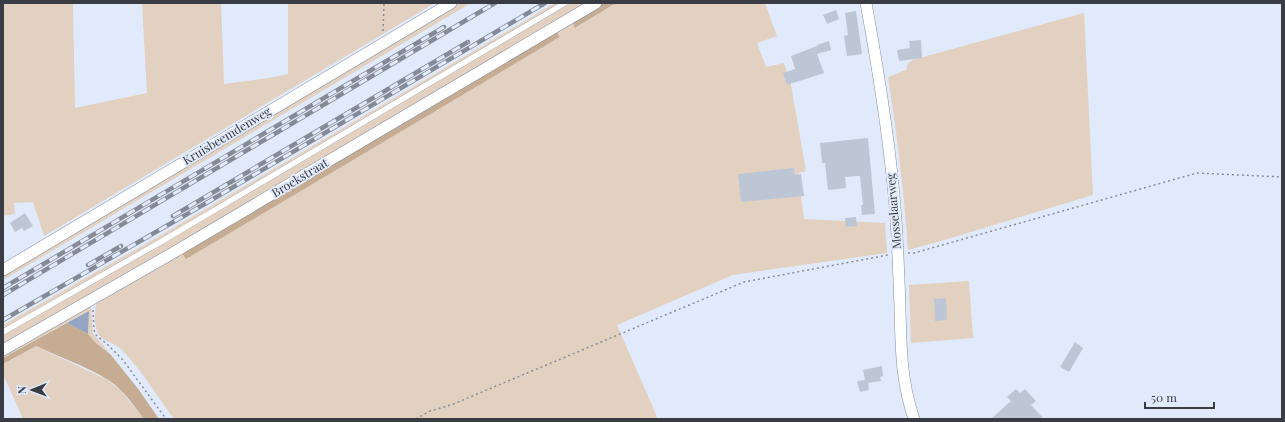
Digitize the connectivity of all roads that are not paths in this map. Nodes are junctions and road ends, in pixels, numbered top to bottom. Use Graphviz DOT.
graph roads {
  1 [pos="451,3"];
  2 [pos="565,3"];
  3 [pos="596,3"];
  4 [pos="866,3"];
  5 [pos="3,270"];
  6 [pos="3,332"];
  7 [pos="3,350"];
  8 [pos="914,419"];
  1 -- 5 [label="street, Kruisbeemdenweg"];
  2 -- 6 [label="lane"];
  3 -- 7 [label="street, Broekstraat"];
  4 -- 8 [label="street, Mosselaarweg"];
}
